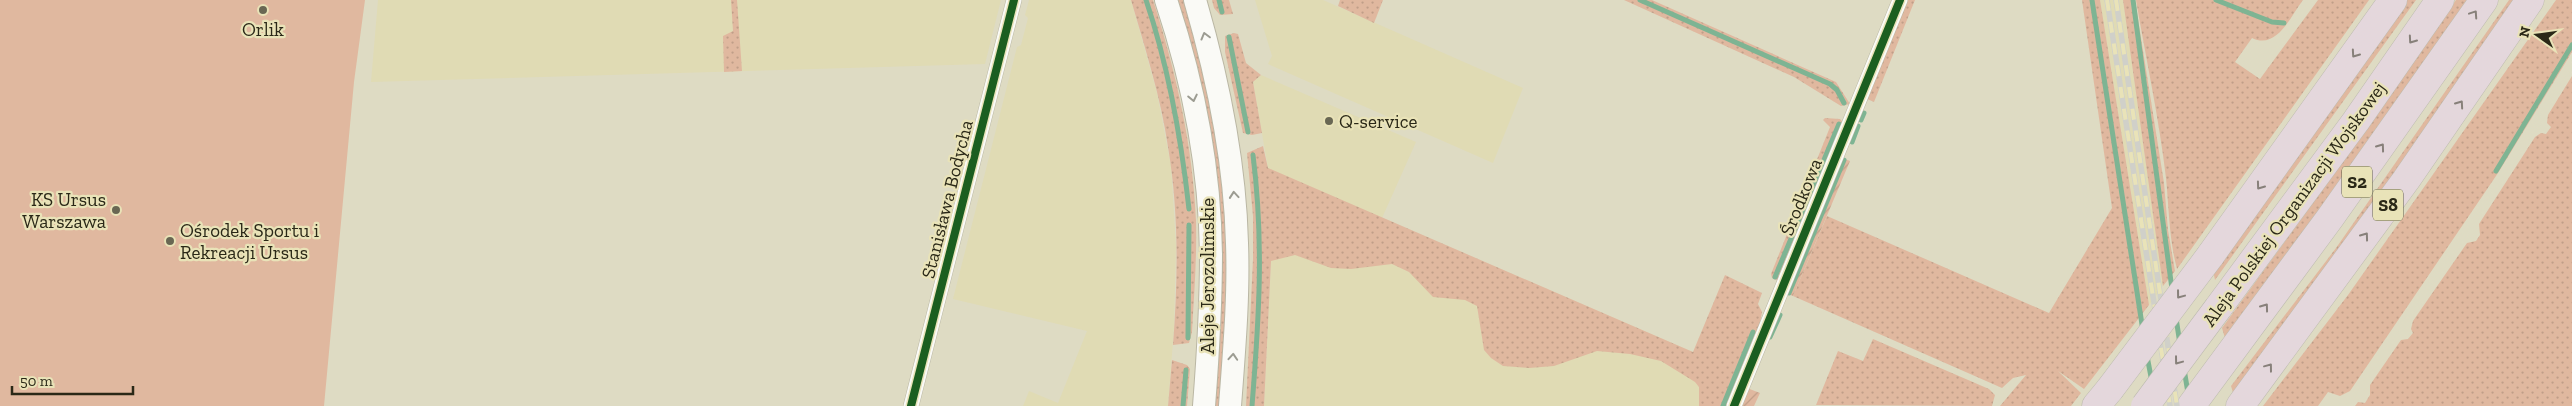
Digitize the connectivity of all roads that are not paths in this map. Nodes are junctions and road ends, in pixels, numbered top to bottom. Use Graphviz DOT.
graph roads {
  1 [pos="1014,0"];
  2 [pos="1166,0"];
  3 [pos="1194,0"];
  4 [pos="1900,0"];
  5 [pos="2393,0"];
  6 [pos="2440,0"];
  7 [pos="2484,0"];
  8 [pos="2530,0"];
  9 [pos="2103,397"];
  10 [pos="912,406"];
  11 [pos="1204,406"];
  12 [pos="1230,406"];
  13 [pos="1734,406"];
  14 [pos="2145,406"];
  15 [pos="2191,406"];
  16 [pos="2240,406"];
  1 -- 10 [label="street, Stanisława Bodycha"];
  2 -- 11 [label="main road, Aleje Jerozolimskie, one-way"];
  12 -- 3 [label="main road, Aleje Jerozolimskie, one-way"];
  4 -- 13 [label="street, Środkowa"];
  5 -- 9 [label="highway, one-way, bridge"];
  6 -- 14 [label="highway, Aleja Polskiej Organizacji Wojskowej / S2, one-way, bridge"];
  15 -- 7 [label="highway, Aleja Polskiej Organizacji Wojskowej / S2, one-way"];
  16 -- 8 [label="highway, S8, one-way"];
}
